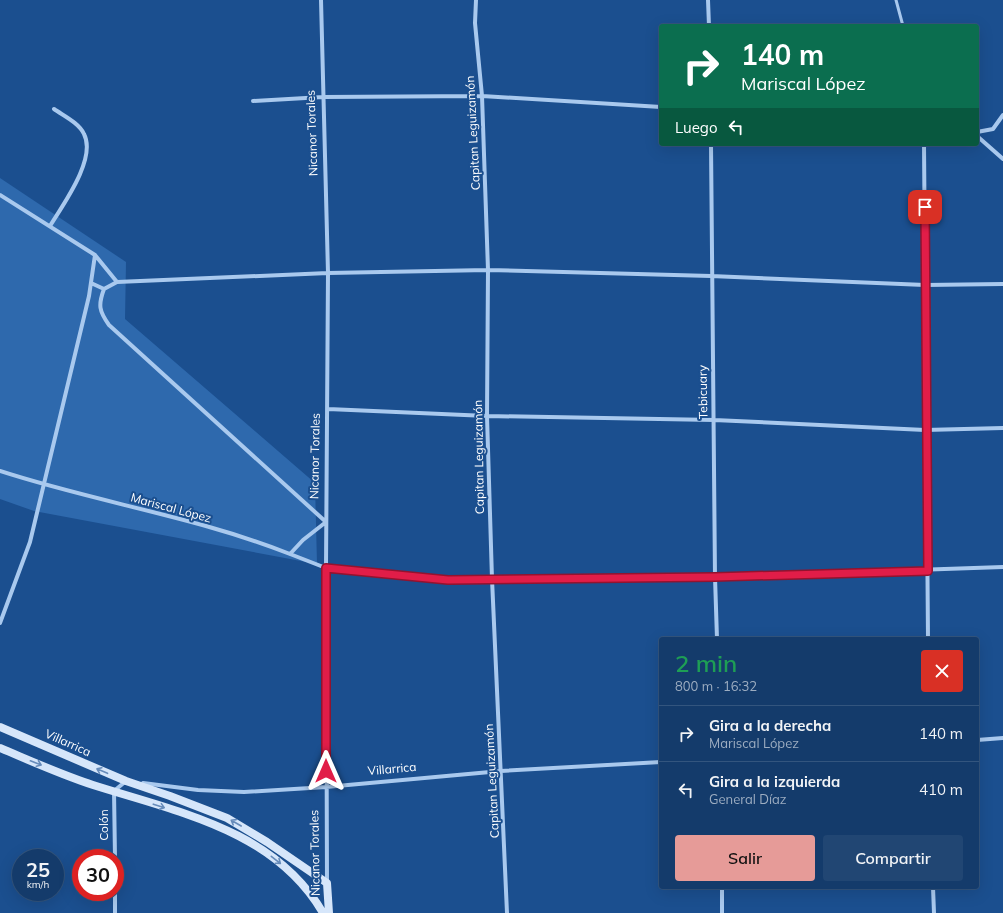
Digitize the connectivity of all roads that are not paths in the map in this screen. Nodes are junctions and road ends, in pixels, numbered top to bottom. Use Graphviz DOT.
graph roads {
  1 [pos="321,0"];
  2 [pos="476,0"];
  3 [pos="708,0"];
  4 [pos="896,0"];
  5 [pos="709,24"];
  6 [pos="903,24"];
  7 [pos="482,96"];
  8 [pos="323,97"];
  9 [pos="253,101"];
  10 [pos="659,107"];
  11 [pos="54,108"];
  12 [pos="1003,115"];
  13 [pos="979,132"];
  14 [pos="979,138"];
  15 [pos="711,146"];
  16 [pos="924,146"];
  17 [pos="1003,159"];
  18 [pos="0,194"];
  19 [pos="50,226"];
  20 [pos="95,255"];
  21 [pos="488,270"];
  22 [pos="328,273"];
  23 [pos="711,276"];
  24 [pos="118,282"];
  25 [pos="91,283"];
  26 [pos="1003,284"];
  27 [pos="925,285"];
  28 [pos="104,289"];
  29 [pos="328,409"];
  30 [pos="487,416"];
  31 [pos="714,420"];
  32 [pos="1003,428"];
  33 [pos="925,430"];
  34 [pos="0,471"];
  35 [pos="45,485"];
  36 [pos="326,522"];
  37 [pos="290,554"];
  38 [pos="1003,567"];
  39 [pos="326,568"];
  40 [pos="928,571"];
  41 [pos="715,577"];
  42 [pos="492,579"];
  43 [pos="0,623"];
  44 [pos="717,637"];
  45 [pos="928,637"];
  46 [pos="0,726"];
  47 [pos="1003,738"];
  48 [pos="979,740"];
  49 [pos="0,748"];
  50 [pos="659,762"];
  51 [pos="501,771"];
  52 [pos="126,781"];
  53 [pos="326,787"];
  54 [pos="114,791"];
  55 [pos="115,849"];
  56 [pos="327,883"];
  57 [pos="722,889"];
  58 [pos="933,889"];
  59 [pos="115,901"];
  60 [pos="115,913"];
  61 [pos="322,913"];
  62 [pos="329,913"];
  63 [pos="507,913"];
  64 [pos="722,913"];
  65 [pos="934,913"];
  1 -- 8 [label="street, Nicanor Torales"];
  2 -- 7 [label="street, Capitan Leguizamón"];
  3 -- 5 [label="street"];
  4 -- 6 [label="lane"];
  7 -- 8 [label="street"];
  7 -- 10 [label="street"];
  7 -- 21 [label="street, Capitan Leguizamón"];
  8 -- 9 [label="street"];
  8 -- 22 [label="street, Nicanor Torales"];
  11 -- 19 [label="street"];
  12 -- 13 [label="street"];
  14 -- 17 [label="street"];
  15 -- 23 [label="street, Tebicuary"];
  16 -- 27 [label="street"];
  18 -- 19 [label="street"];
  19 -- 20 [label="street"];
  20 -- 24 [label="street"];
  20 -- 25 [label="street"];
  21 -- 22 [label="street"];
  21 -- 23 [label="street"];
  21 -- 30 [label="street, Capitan Leguizamón"];
  22 -- 24 [label="street"];
  22 -- 29 [label="street, Nicanor Torales"];
  23 -- 27 [label="street"];
  23 -- 31 [label="street, Tebicuary"];
  24 -- 28 [label="street"];
  25 -- 28 [label="street"];
  25 -- 35 [label="street"];
  26 -- 27 [label="street"];
  27 -- 33 [label="street"];
  28 -- 36 [label="street"];
  29 -- 30 [label="street"];
  29 -- 36 [label="street, Nicanor Torales"];
  30 -- 31 [label="street"];
  30 -- 42 [label="street, Capitan Leguizamón"];
  31 -- 33 [label="street"];
  31 -- 41 [label="street, Tebicuary"];
  32 -- 33 [label="street"];
  33 -- 40 [label="street"];
  34 -- 35 [label="street, Mariscal López"];
  35 -- 37 [label="street, Mariscal López"];
  35 -- 43 [label="street"];
  36 -- 37 [label="street"];
  36 -- 39 [label="street, Nicanor Torales"];
  37 -- 39 [label="street, Mariscal López"];
  38 -- 40 [label="street, Mariscal López"];
  39 -- 42 [label="street, Mariscal López"];
  39 -- 53 [label="street, Nicanor Torales"];
  40 -- 41 [label="street, Mariscal López"];
  40 -- 45 [label="street"];
  41 -- 42 [label="street, Mariscal López"];
  41 -- 44 [label="street, Tebicuary"];
  42 -- 51 [label="street, Capitan Leguizamón"];
  52 -- 46 [label="street, Villarrica, one-way"];
  47 -- 48 [label="street"];
  49 -- 54 [label="street, one-way"];
  50 -- 51 [label="street, Villarrica"];
  51 -- 53 [label="street, Villarrica"];
  51 -- 63 [label="street, Capitan Leguizamón"];
  52 -- 53 [label="street, Villarrica"];
  52 -- 54 [label="street"];
  56 -- 52 [label="street, Villarrica, one-way"];
  53 -- 56 [label="street, Nicanor Torales"];
  54 -- 55 [label="street, Colón"];
  54 -- 61 [label="street, one-way"];
  56 -- 62 [label="street, Nicanor Torales"];
  57 -- 64 [label="street"];
  58 -- 65 [label="street"];
  59 -- 60 [label="street"];
}
